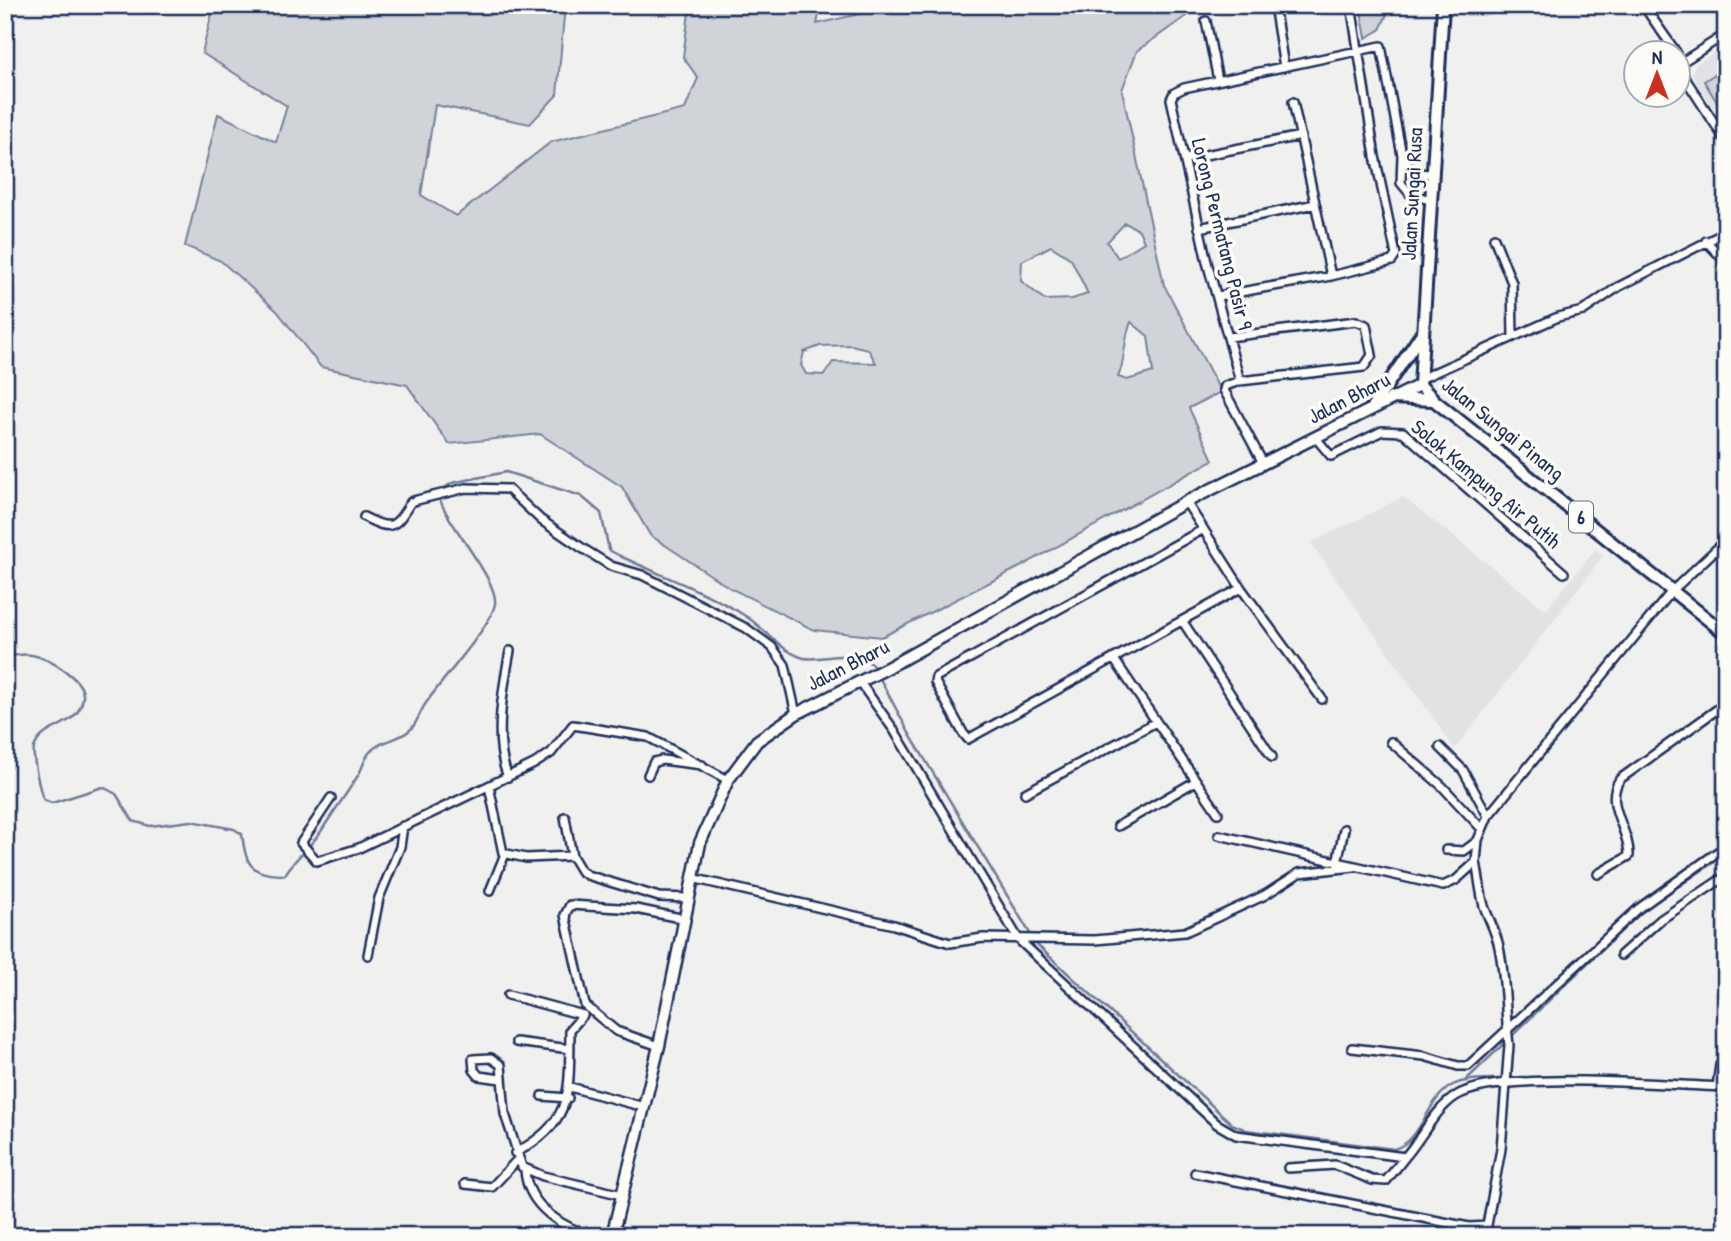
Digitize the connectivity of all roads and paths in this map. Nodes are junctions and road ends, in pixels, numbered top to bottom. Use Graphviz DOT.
graph roads {
  1 [pos="1274,5"];
  2 [pos="1351,5"];
  3 [pos="1443,5"];
  4 [pos="1643,5"];
  5 [pos="1681,5"];
  6 [pos="1691,5"];
  7 [pos="1206,21"];
  8 [pos="1726,34"];
  9 [pos="1666,38"];
  10 [pos="1692,51"];
  11 [pos="1357,52"];
  12 [pos="1284,67"];
  13 [pos="1218,80"];
  14 [pos="1692,89"];
  15 [pos="1293,102"];
  16 [pos="1301,136"];
  17 [pos="1726,141"];
  18 [pos="1402,155"];
  19 [pos="1185,159"];
  20 [pos="1433,174"];
  21 [pos="1431,200"];
  22 [pos="1315,204"];
  23 [pos="1199,228"];
  24 [pos="1726,232"];
  25 [pos="1494,238"];
  26 [pos="1706,241"];
  27 [pos="1726,262"];
  28 [pos="1331,276"];
  29 [pos="1218,296"];
  30 [pos="1424,331"];
  31 [pos="1228,337"];
  32 [pos="1513,337"];
  33 [pos="1240,381"];
  34 [pos="1420,382"];
  35 [pos="1391,398"];
  36 [pos="1436,401"];
  37 [pos="1371,408"];
  38 [pos="1315,437"];
  39 [pos="1263,463"];
  40 [pos="1186,502"];
  41 [pos="363,517"];
  42 [pos="1202,530"];
  43 [pos="1726,540"];
  44 [pos="1564,573"];
  45 [pos="1241,588"];
  46 [pos="1672,591"];
  47 [pos="1183,622"];
  48 [pos="1726,634"];
  49 [pos="510,651"];
  50 [pos="1114,659"];
  51 [pos="859,681"];
  52 [pos="1322,699"];
  53 [pos="1726,703"];
  54 [pos="796,714"];
  55 [pos="1156,722"];
  56 [pos="1391,742"];
  57 [pos="1440,747"];
  58 [pos="1272,757"];
  59 [pos="702,765"];
  60 [pos="648,775"];
  61 [pos="508,776"];
  62 [pos="728,780"];
  63 [pos="1196,781"];
  64 [pos="489,786"];
  65 [pos="1025,793"];
  66 [pos="331,798"];
  67 [pos="1218,813"];
  68 [pos="1488,816"];
  69 [pos="565,817"];
  70 [pos="403,826"];
  71 [pos="1118,827"];
  72 [pos="1481,828"];
  73 [pos="1344,829"];
  74 [pos="1219,835"];
  75 [pos="1478,840"];
  76 [pos="1726,846"];
  77 [pos="1446,850"];
  78 [pos="505,854"];
  79 [pos="572,856"];
  80 [pos="1337,861"];
  81 [pos="1476,863"];
  82 [pos="1354,867"];
  83 [pos="1336,871"];
  84 [pos="1598,874"];
  85 [pos="1726,876"];
  86 [pos="692,878"];
  87 [pos="490,891"];
  88 [pos="688,898"];
  89 [pos="685,919"];
  90 [pos="1019,940"];
  91 [pos="368,955"];
  92 [pos="1621,955"];
  93 [pos="508,995"];
  94 [pos="594,1014"];
  95 [pos="583,1015"];
  96 [pos="1507,1035"];
  97 [pos="516,1042"];
  98 [pos="659,1046"];
  99 [pos="1352,1048"];
  100 [pos="570,1049"];
  101 [pos="1726,1056"];
  102 [pos="501,1079"];
  103 [pos="1506,1081"];
  104 [pos="1720,1085"];
  105 [pos="570,1087"];
  106 [pos="542,1096"];
  107 [pos="568,1098"];
  108 [pos="644,1107"];
  109 [pos="517,1156"];
  110 [pos="1405,1157"];
  111 [pos="1288,1168"];
  112 [pos="525,1170"];
  113 [pos="1195,1173"];
  114 [pos="465,1184"];
  115 [pos="622,1195"];
  116 [pos="1726,1224"];
  117 [pos="1487,1226"];
  118 [pos="596,1236"];
  119 [pos="612,1236"];
  120 [pos="1485,1236"];
  121 [pos="1724,1236"];
  1 -- 12 [label="street"];
  2 -- 11 [label="street"];
  3 -- 20 [label="main road, Jalan Sungai Rusa"];
  4 -- 9 [label="street"];
  5 -- 6 [label="street"];
  7 -- 13 [label="street"];
  8 -- 10 [label="street"];
  11 -- 12 [label="street"];
  11 -- 18 [label="street"];
  11 -- 28 [label="street"];
  12 -- 13 [label="street"];
  13 -- 19 [label="street, Lorong Permatang Pasir 9"];
  14 -- 17 [label="street"];
  15 -- 16 [label="street"];
  16 -- 19 [label="street"];
  16 -- 22 [label="street"];
  18 -- 20 [label="street"];
  18 -- 21 [label="street"];
  19 -- 23 [label="street, Lorong Permatang Pasir 9"];
  20 -- 21 [label="main road, Jalan Sungai Rusa"];
  21 -- 30 [label="main road, Jalan Sungai Rusa"];
  22 -- 23 [label="street"];
  22 -- 28 [label="street"];
  23 -- 29 [label="street, Lorong Permatang Pasir 9"];
  24 -- 26 [label="street"];
  25 -- 32 [label="street"];
  26 -- 27 [label="street"];
  26 -- 32 [label="street"];
  28 -- 29 [label="street"];
  29 -- 31 [label="street, Lorong Permatang Pasir 9"];
  30 -- 34 [label="main road, Jalan Sungai Rusa"];
  30 -- 37 [label="main road"];
  31 -- 33 [label="street, Lorong Permatang Pasir 9"];
  31 -- 33 [label="street"];
  32 -- 34 [label="street"];
  33 -- 39 [label="street"];
  34 -- 35 [label="main road, Jalan Bharu"];
  34 -- 36 [label="main road, Jalan Sungai Pinang / 6"];
  35 -- 36 [label="main road"];
  35 -- 37 [label="main road, Jalan Bharu"];
  36 -- 46 [label="main road, Jalan Sungai Pinang / 6"];
  37 -- 38 [label="main road, Jalan Bharu"];
  38 -- 39 [label="main road, Jalan Bharu"];
  38 -- 44 [label="street, Solok Kampung Air Putih"];
  39 -- 40 [label="main road, Jalan Bharu"];
  40 -- 42 [label="street"];
  40 -- 51 [label="main road, Jalan Bharu"];
  41 -- 54 [label="street"];
  42 -- 45 [label="street"];
  42 -- 50 [label="street"];
  43 -- 46 [label="street"];
  45 -- 47 [label="street"];
  45 -- 52 [label="street"];
  46 -- 48 [label="main road, Jalan Sungai Pinang / 6"];
  46 -- 68 [label="street"];
  47 -- 50 [label="street"];
  47 -- 58 [label="street"];
  49 -- 61 [label="street"];
  50 -- 55 [label="street"];
  51 -- 54 [label="main road, Jalan Bharu"];
  51 -- 90 [label="street"];
  53 -- 84 [label="street"];
  54 -- 62 [label="main road, Jalan Bharu"];
  55 -- 63 [label="street"];
  55 -- 65 [label="street"];
  56 -- 72 [label="street"];
  57 -- 68 [label="street"];
  59 -- 60 [label="street"];
  59 -- 61 [label="street"];
  59 -- 62 [label="street"];
  61 -- 64 [label="street"];
  62 -- 86 [label="main road, Jalan Bharu"];
  63 -- 67 [label="street"];
  63 -- 71 [label="street"];
  64 -- 70 [label="street"];
  64 -- 78 [label="street"];
  66 -- 70 [label="street"];
  68 -- 72 [label="street"];
  69 -- 79 [label="street"];
  70 -- 91 [label="street"];
  72 -- 75 [label="street"];
  73 -- 80 [label="street"];
  74 -- 80 [label="street"];
  75 -- 77 [label="street"];
  75 -- 81 [label="street"];
  76 -- 96 [label="street"];
  78 -- 79 [label="street"];
  78 -- 87 [label="street"];
  79 -- 88 [label="street"];
  80 -- 82 [label="street"];
  80 -- 83 [label="street"];
  81 -- 82 [label="street"];
  81 -- 96 [label="street"];
  82 -- 83 [label="street"];
  83 -- 90 [label="street"];
  85 -- 92 [label="street"];
  86 -- 88 [label="main road, Jalan Bharu"];
  86 -- 90 [label="street"];
  88 -- 89 [label="main road, Jalan Bharu"];
  89 -- 94 [label="street"];
  89 -- 98 [label="main road, Jalan Bharu"];
  90 -- 110 [label="street"];
  93 -- 95 [label="street"];
  94 -- 95 [label="street"];
  94 -- 98 [label="street"];
  95 -- 100 [label="street"];
  96 -- 99 [label="street"];
  96 -- 103 [label="street"];
  97 -- 100 [label="street"];
  98 -- 108 [label="main road, Jalan Bharu"];
  100 -- 105 [label="street"];
  101 -- 104 [label="street"];
  102 -- 102 [label="street"];
  102 -- 109 [label="street"];
  103 -- 104 [label="street"];
  103 -- 110 [label="street"];
  103 -- 117 [label="street"];
  105 -- 107 [label="street"];
  105 -- 108 [label="street"];
  106 -- 107 [label="street"];
  107 -- 109 [label="street"];
  108 -- 115 [label="main road, Jalan Bharu"];
  109 -- 112 [label="street"];
  109 -- 114 [label="street"];
  110 -- 111 [label="street"];
  112 -- 115 [label="street"];
  112 -- 118 [label="street"];
  113 -- 117 [label="street"];
  115 -- 119 [label="main road, Jalan Bharu"];
  116 -- 121 [label="street"];
  117 -- 120 [label="street"];
}
